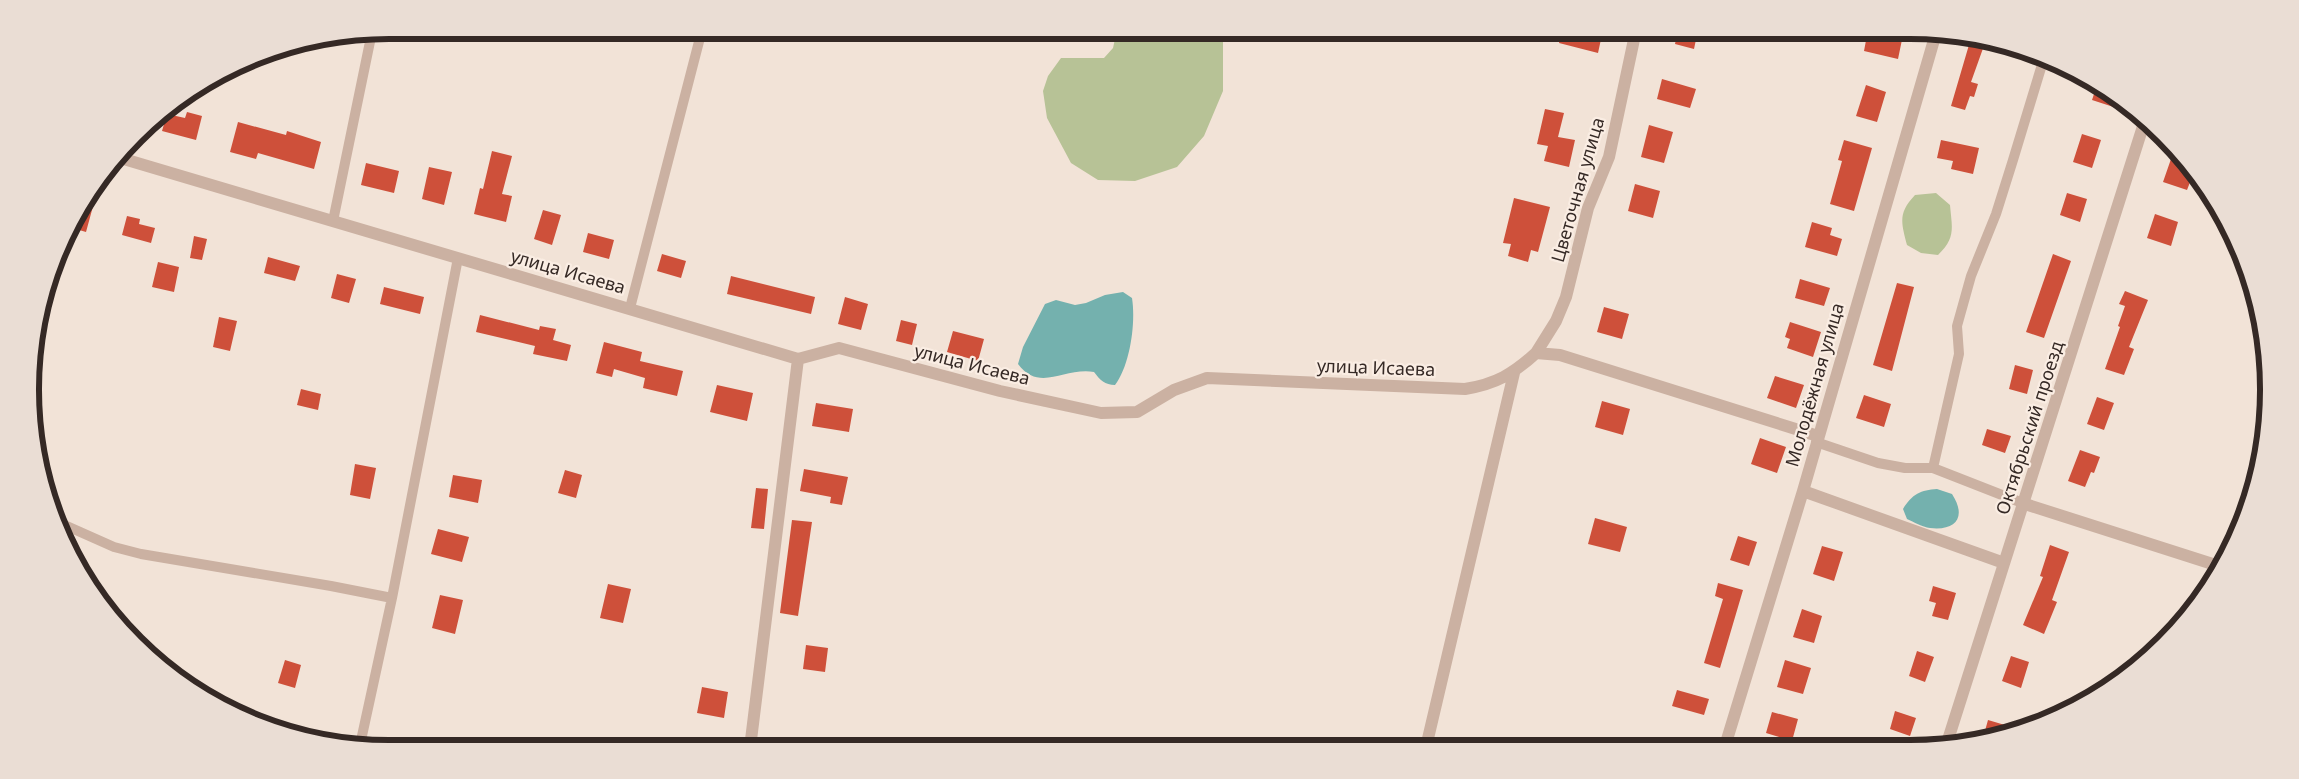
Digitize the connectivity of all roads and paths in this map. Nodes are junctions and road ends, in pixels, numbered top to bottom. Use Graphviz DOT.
graph roads {
  1 [pos="700,39"];
  2 [pos="1634,39"];
  3 [pos="370,40"];
  4 [pos="1934,40"];
  5 [pos="2042,64"];
  6 [pos="2143,127"];
  7 [pos="125,159"];
  8 [pos="333,221"];
  9 [pos="458,258"];
  10 [pos="630,308"];
  11 [pos="1536,353"];
  12 [pos="798,359"];
  13 [pos="1514,373"];
  14 [pos="1817,439"];
  15 [pos="1933,468"];
  16 [pos="1803,491"];
  17 [pos="2024,504"];
  18 [pos="66,526"];
  19 [pos="2004,563"];
  20 [pos="2213,564"];
  21 [pos="392,598"];
  22 [pos="1949,738"];
  23 [pos="361,739"];
  24 [pos="751,740"];
  25 [pos="1428,740"];
  26 [pos="1727,740"];
  1 -- 10 [label="lane"];
  2 -- 11 [label="street, Цветочная улица"];
  3 -- 8 [label="lane"];
  4 -- 14 [label="street, Молодёжная улица"];
  5 -- 15 [label="lane"];
  6 -- 17 [label="street, Октябрьский проезд"];
  7 -- 8 [label="street, улица Исаева"];
  8 -- 9 [label="street, улица Исаева"];
  9 -- 10 [label="street, улица Исаева"];
  9 -- 21 [label="lane"];
  10 -- 12 [label="street, улица Исаева"];
  11 -- 13 [label="street, улица Исаева"];
  11 -- 14 [label="street"];
  12 -- 13 [label="street, улица Исаева"];
  12 -- 24 [label="street"];
  13 -- 25 [label="street"];
  14 -- 15 [label="lane"];
  14 -- 16 [label="street, Молодёжная улица"];
  15 -- 17 [label="lane"];
  16 -- 19 [label="street"];
  16 -- 26 [label="street, Молодёжная улица"];
  17 -- 19 [label="street, Октябрьский проезд"];
  17 -- 20 [label="street"];
  18 -- 21 [label="lane"];
  19 -- 22 [label="street, Октябрьский проезд"];
  21 -- 23 [label="lane"];
}
